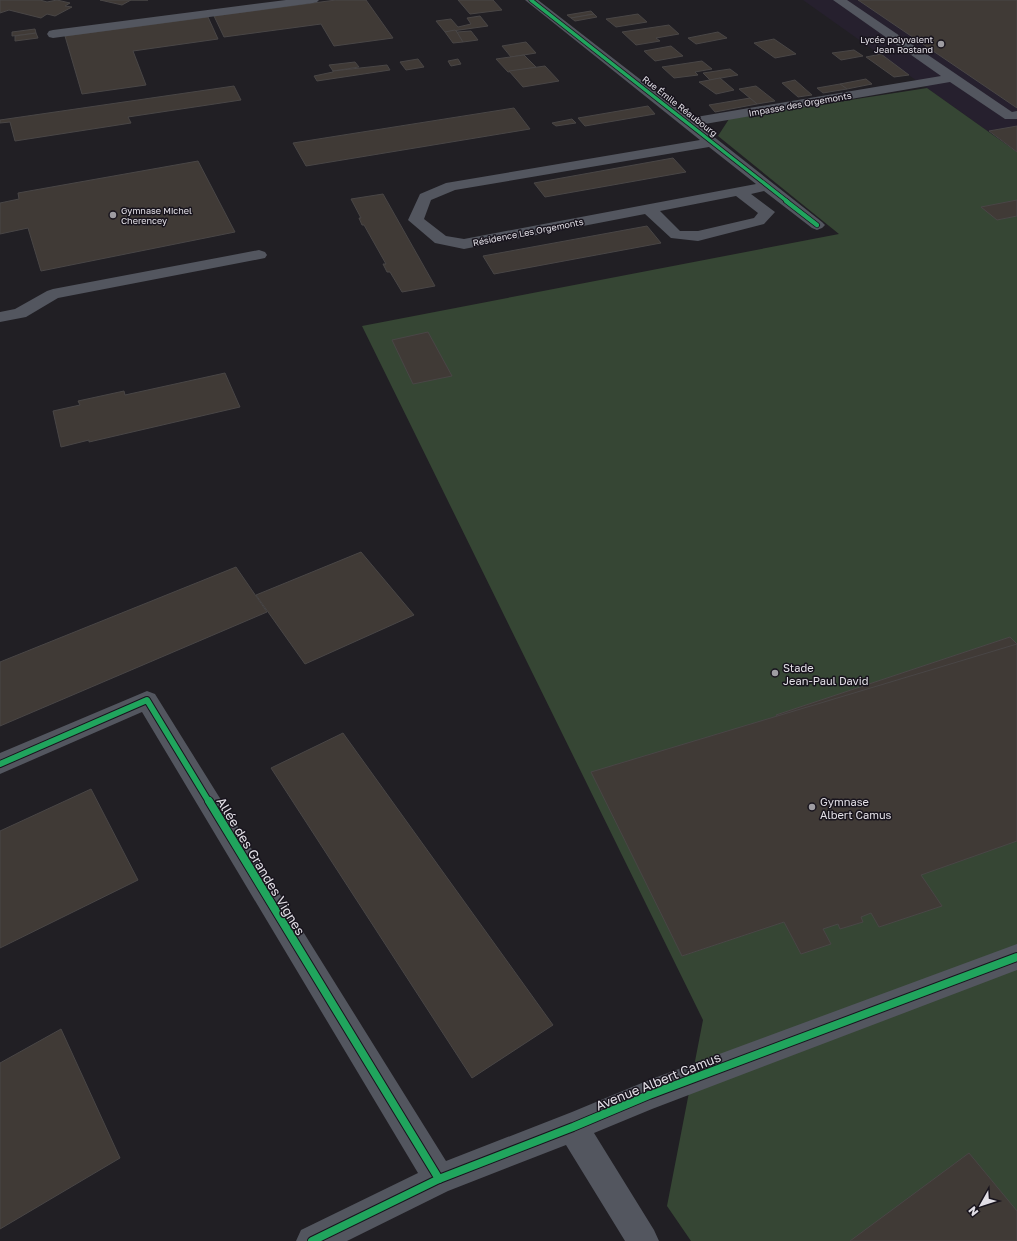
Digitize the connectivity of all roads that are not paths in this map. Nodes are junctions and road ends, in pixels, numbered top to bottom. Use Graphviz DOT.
graph roads {
  1 [pos="313,0"];
  2 [pos="531,0"];
  3 [pos="840,0"];
  4 [pos="52,34"];
  5 [pos="952,78"];
  6 [pos="1017,115"];
  7 [pos="687,123"];
  8 [pos="711,142"];
  9 [pos="767,186"];
  10 [pos="739,192"];
  11 [pos="649,209"];
  12 [pos="817,225"];
  13 [pos="259,255"];
  14 [pos="0,317"];
  15 [pos="0,764"];
  16 [pos="1017,957"];
  17 [pos="573,1127"];
  18 [pos="439,1179"];
  19 [pos="312,1241"];
  20 [pos="643,1241"];
  1 -- 4 [label="street"];
  2 -- 7 [label="street, Rue Émile Réaubourg"];
  3 -- 5 [label="street"];
  5 -- 6 [label="street"];
  5 -- 7 [label="street, Impasse des Orgemonts"];
  7 -- 8 [label="street, Rue Émile Réaubourg"];
  8 -- 9 [label="street, Rue Émile Réaubourg"];
  8 -- 11 [label="street, Résidence Les Orgemonts"];
  9 -- 10 [label="street, Résidence Les Orgemonts"];
  9 -- 12 [label="street, Rue Émile Réaubourg"];
  10 -- 11 [label="street, Résidence Les Orgemonts"];
  10 -- 11 [label="street"];
  13 -- 14 [label="street"];
  15 -- 18 [label="street, Allée des Grandes Vignes"];
  16 -- 17 [label="street, Avenue Albert Camus"];
  17 -- 18 [label="street, Avenue Albert Camus"];
  17 -- 20 [label="street"];
  18 -- 19 [label="street, Avenue Albert Camus"];
}
